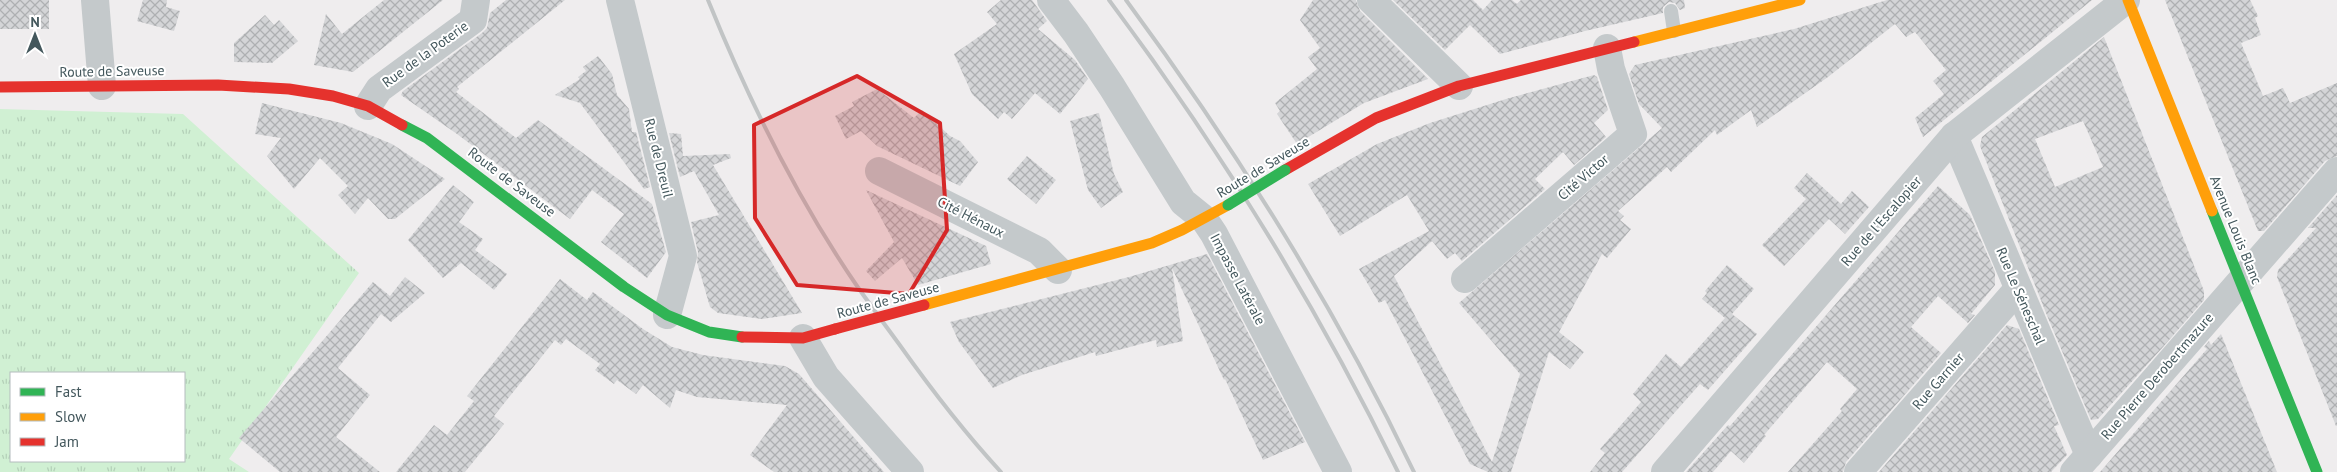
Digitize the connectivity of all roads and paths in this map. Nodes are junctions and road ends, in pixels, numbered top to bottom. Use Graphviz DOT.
graph roads {
  1 [pos="95,0"];
  2 [pos="476,0"];
  3 [pos="620,0"];
  4 [pos="1051,0"];
  5 [pos="1371,0"];
  6 [pos="1800,0"];
  7 [pos="2126,0"];
  8 [pos="1671,11"];
  9 [pos="1674,31"];
  10 [pos="1607,48"];
  11 [pos="102,86"];
  12 [pos="1459,86"];
  13 [pos="0,87"];
  14 [pos="368,106"];
  15 [pos="1954,136"];
  16 [pos="2337,170"];
  17 [pos="879,171"];
  18 [pos="1204,219"];
  19 [pos="1058,270"];
  20 [pos="1465,279"];
  21 [pos="2240,281"];
  22 [pos="2018,289"];
  23 [pos="667,315"];
  24 [pos="803,338"];
  25 [pos="2081,464"];
  26 [pos="910,472"];
  27 [pos="1338,472"];
  28 [pos="1665,472"];
  29 [pos="1858,472"];
  30 [pos="2317,472"];
  1 -- 11 [label="street"];
  2 -- 14 [label="street, Rue de la Poterie"];
  3 -- 23 [label="street, Rue de Dreuil"];
  4 -- 18 [label="street, Impasse Latérale"];
  5 -- 12 [label="street"];
  6 -- 9 [label="main road, Route de Saveuse"];
  7 -- 15 [label="street, Rue de l'Escalopier"];
  7 -- 21 [label="main road, Avenue Louis Blanc"];
  8 -- 9 [label="lane"];
  9 -- 10 [label="main road, Route de Saveuse"];
  10 -- 12 [label="main road, Route de Saveuse"];
  10 -- 20 [label="street, Cité Victor"];
  11 -- 13 [label="main road, Route de Saveuse"];
  11 -- 14 [label="main road, Route de Saveuse"];
  12 -- 18 [label="main road, Route de Saveuse, bridge"];
  14 -- 23 [label="main road, Route de Saveuse"];
  15 -- 22 [label="street, Rue Le Séneschal"];
  15 -- 28 [label="street, Rue de l'Escalopier"];
  16 -- 21 [label="street, Rue Pierre Derobertmazure"];
  17 -- 19 [label="street, Cité Hénaux"];
  18 -- 19 [label="main road, Route de Saveuse"];
  18 -- 27 [label="street, Impasse Latérale"];
  19 -- 24 [label="main road, Route de Saveuse, bridge"];
  21 -- 25 [label="street, Rue Pierre Derobertmazure"];
  21 -- 30 [label="main road, Avenue Louis Blanc"];
  22 -- 25 [label="street, Rue Le Séneschal"];
  22 -- 29 [label="street, Rue Garnier"];
  23 -- 24 [label="main road, Route de Saveuse"];
  24 -- 26 [label="street"];
}
